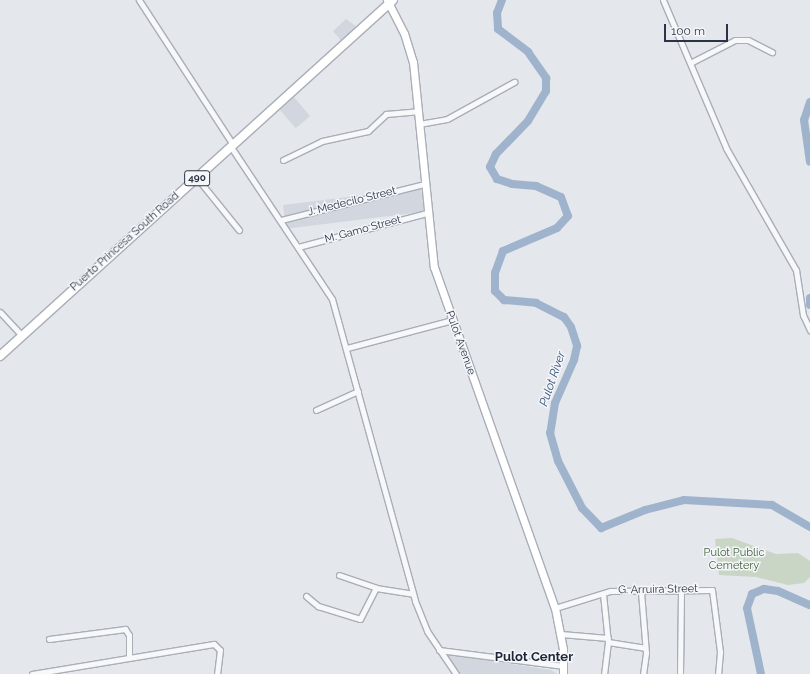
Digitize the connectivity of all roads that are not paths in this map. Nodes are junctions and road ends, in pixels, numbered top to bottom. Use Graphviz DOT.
graph roads {
  1 [pos="139,0"];
  2 [pos="663,0"];
  3 [pos="390,1"];
  4 [pos="772,52"];
  5 [pos="692,62"];
  6 [pos="514,82"];
  7 [pos="418,111"];
  8 [pos="419,124"];
  9 [pos="232,146"];
  10 [pos="283,160"];
  11 [pos="197,178"];
  12 [pos="424,184"];
  13 [pos="427,213"];
  14 [pos="281,220"];
  15 [pos="239,230"];
  16 [pos="298,247"];
  17 [pos="0,312"];
  18 [pos="452,320"];
  19 [pos="810,330"];
  20 [pos="22,336"];
  21 [pos="347,348"];
  22 [pos="0,356"];
  23 [pos="358,391"];
  24 [pos="316,410"];
  25 [pos="339,575"];
  26 [pos="376,588"];
  27 [pos="681,590"];
  28 [pos="641,592"];
  29 [pos="413,594"];
  30 [pos="603,594"];
  31 [pos="306,596"];
  32 [pos="555,608"];
  33 [pos="561,634"];
  34 [pos="49,639"];
  35 [pos="608,640"];
  36 [pos="645,648"];
  37 [pos="439,650"];
  38 [pos="129,657"];
  39 [pos="564,666"];
  40 [pos="32,674"];
  41 [pos="217,674"];
  42 [pos="456,674"];
  43 [pos="563,674"];
  44 [pos="604,674"];
  45 [pos="642,674"];
  46 [pos="680,674"];
  47 [pos="718,674"];
  1 -- 9 [label="street"];
  2 -- 5 [label="street"];
  3 -- 7 [label="street, Pulot Avenue"];
  3 -- 9 [label="main road, Puerto Princesa South Road / 490"];
  4 -- 5 [label="street"];
  5 -- 19 [label="street"];
  6 -- 8 [label="street"];
  7 -- 8 [label="street, Pulot Avenue"];
  7 -- 10 [label="street"];
  8 -- 12 [label="street, Pulot Avenue"];
  9 -- 11 [label="main road, Puerto Princesa South Road / 490"];
  9 -- 14 [label="street"];
  11 -- 15 [label="street"];
  11 -- 20 [label="main road, Puerto Princesa South Road / 490"];
  12 -- 13 [label="street, Pulot Avenue"];
  12 -- 14 [label="street, J. Medecilo Street"];
  13 -- 16 [label="street, M. Gamo Street"];
  13 -- 18 [label="street, Pulot Avenue"];
  14 -- 16 [label="street"];
  16 -- 21 [label="street"];
  17 -- 20 [label="street"];
  18 -- 21 [label="street"];
  18 -- 32 [label="street, Pulot Avenue"];
  20 -- 22 [label="main road, Puerto Princesa South Road / 490"];
  21 -- 23 [label="street"];
  23 -- 24 [label="street"];
  23 -- 29 [label="street"];
  25 -- 26 [label="street"];
  26 -- 29 [label="street"];
  26 -- 31 [label="street"];
  27 -- 28 [label="street, G. Arruira Street"];
  27 -- 46 [label="street"];
  27 -- 47 [label="street, G. Arruira Street"];
  28 -- 30 [label="street, G. Arruira Street"];
  28 -- 36 [label="street"];
  29 -- 37 [label="street"];
  30 -- 32 [label="street, G. Arruira Street"];
  30 -- 35 [label="street"];
  32 -- 33 [label="street, Pulot Avenue"];
  33 -- 35 [label="street"];
  33 -- 39 [label="street, Pulot Avenue"];
  34 -- 38 [label="street"];
  35 -- 36 [label="street"];
  35 -- 44 [label="street"];
  36 -- 45 [label="street"];
  37 -- 39 [label="street"];
  37 -- 42 [label="street"];
  38 -- 40 [label="street"];
  38 -- 41 [label="street"];
  39 -- 43 [label="street, Pulot Avenue"];
}
